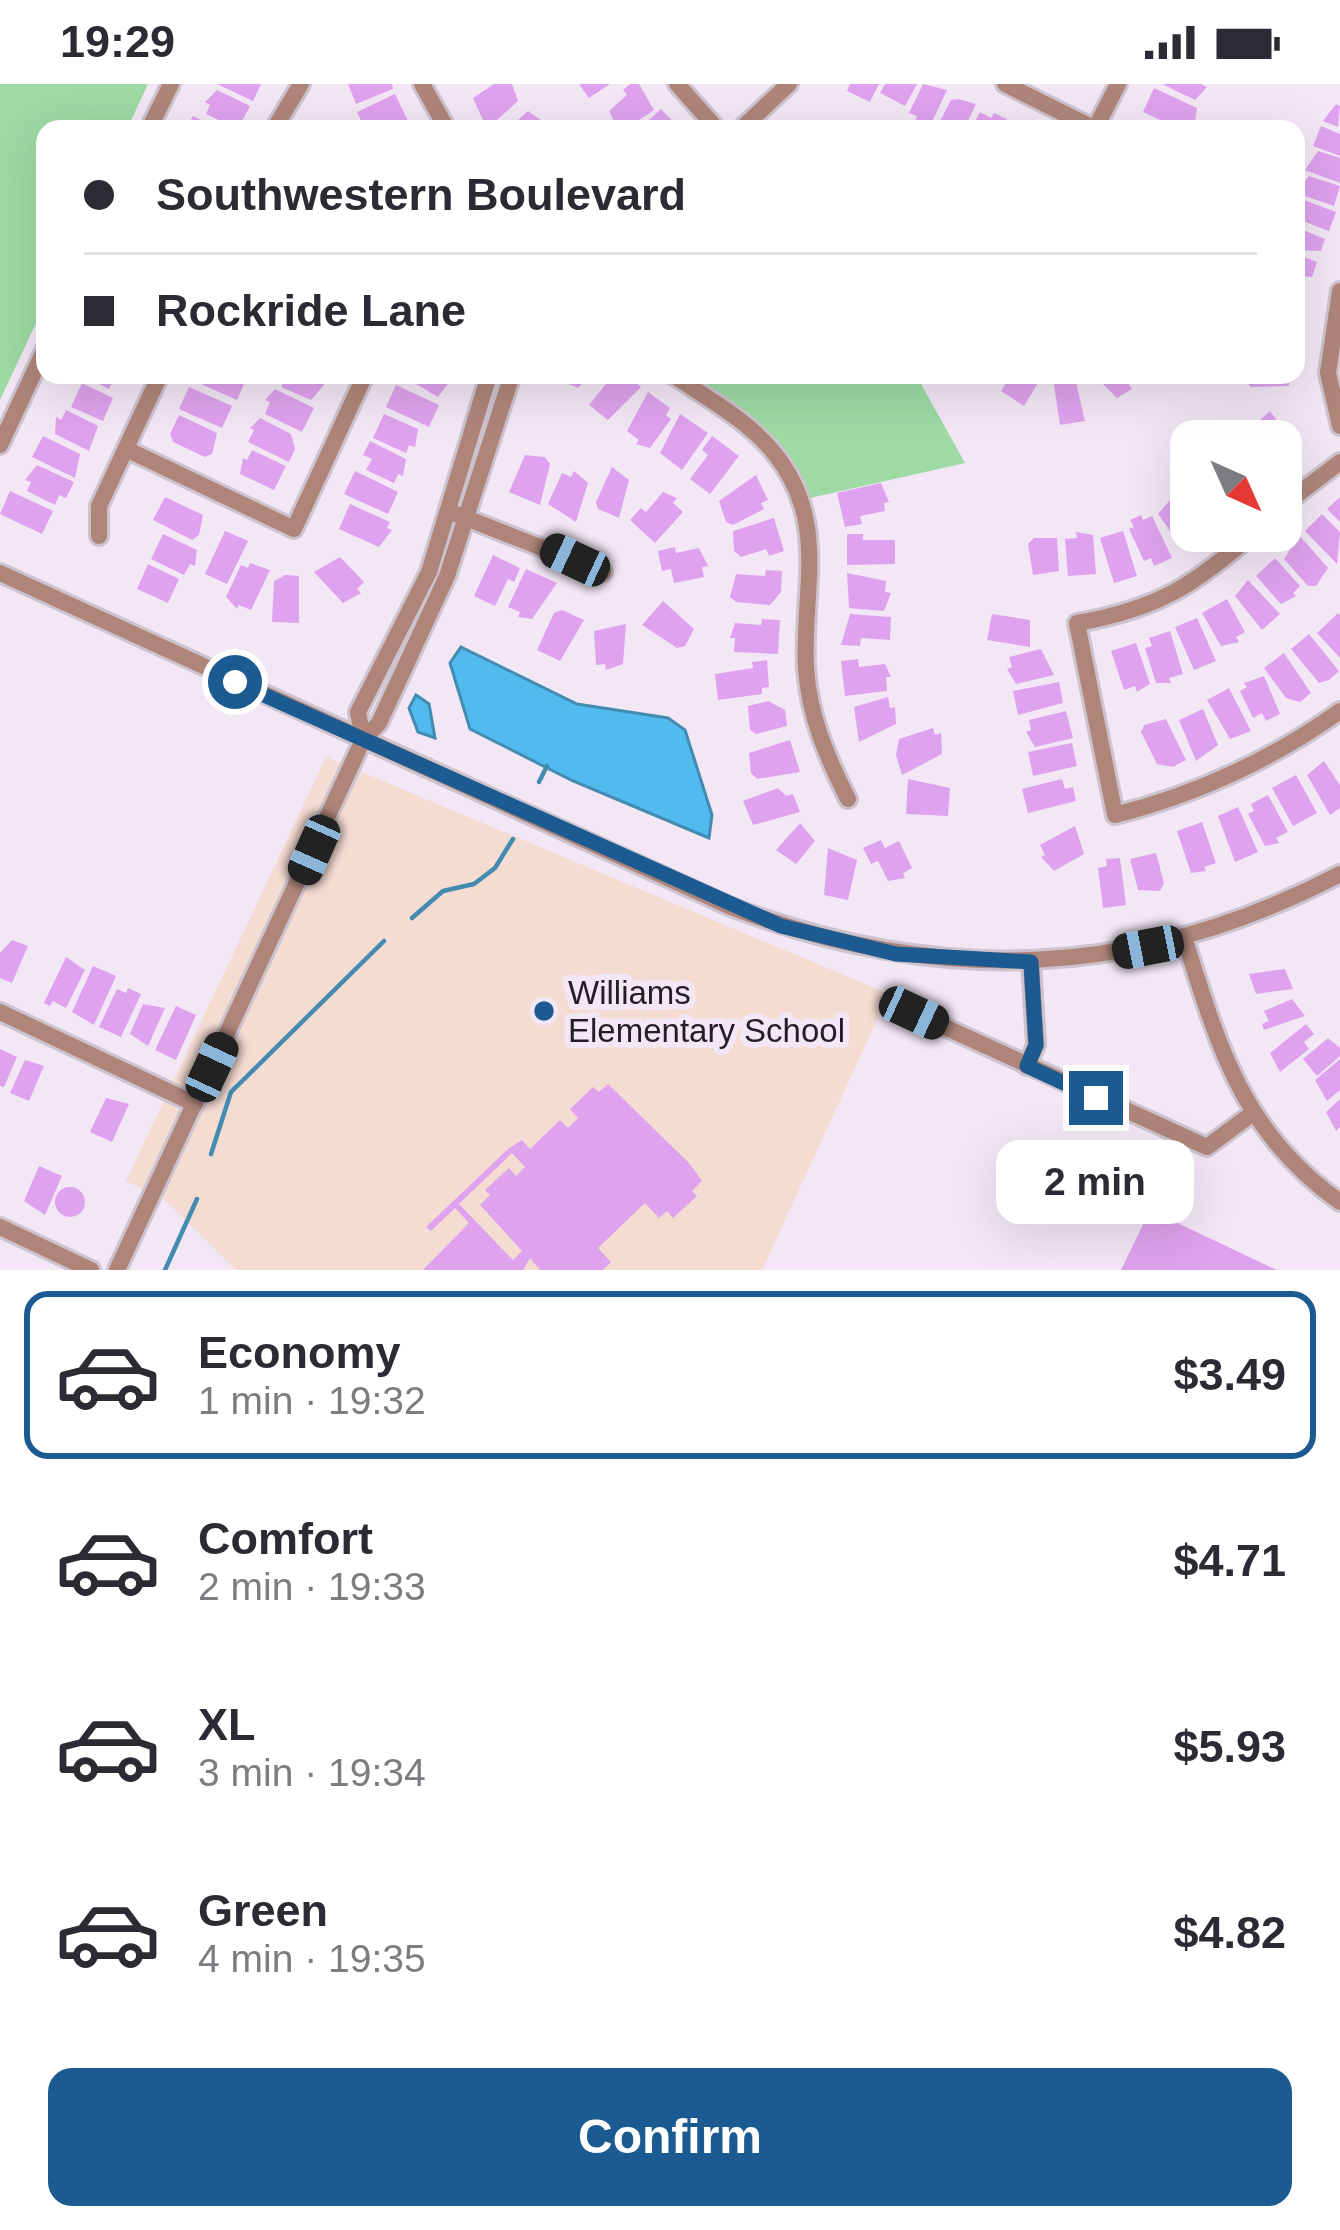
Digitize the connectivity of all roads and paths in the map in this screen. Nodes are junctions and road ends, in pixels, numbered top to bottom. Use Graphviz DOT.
graph roads {
  1 [pos="171,84"];
  2 [pos="301,84"];
  3 [pos="422,84"];
  4 [pos="677,84"];
  5 [pos="789,84"];
  6 [pos="1005,84"];
  7 [pos="1118,84"];
  8 [pos="153,120"];
  9 [pos="279,120"];
  10 [pos="442,120"];
  11 [pos="709,120"];
  12 [pos="750,120"];
  13 [pos="1077,120"];
  14 [pos="1100,120"];
  15 [pos="1340,291"];
  16 [pos="36,369"];
  17 [pos="156,384"];
  18 [pos="361,384"];
  19 [pos="487,384"];
  20 [pos="509,384"];
  21 [pos="686,384"];
  22 [pos="1340,426"];
  23 [pos="0,445"];
  24 [pos="125,449"];
  25 [pos="1340,462"];
  26 [pos="1302,492"];
  27 [pos="459,514"];
  28 [pos="99,536"];
  29 [pos="1230,552"];
  30 [pos="603,572"];
  31 [pos="0,573"];
  32 [pos="1340,712"];
  33 [pos="363,740"];
  34 [pos="848,799"];
  35 [pos="1340,874"];
  36 [pos="1185,940"];
  37 [pos="1031,962"];
  38 [pos="890,1002"];
  39 [pos="0,1012"];
  40 [pos="1027,1066"];
  41 [pos="195,1104"];
  42 [pos="1253,1114"];
  43 [pos="1340,1202"];
  44 [pos="0,1227"];
  45 [pos="91,1270"];
  46 [pos="117,1270"];
  1 -- 8 [label="street"];
  2 -- 9 [label="street"];
  3 -- 10 [label="street"];
  4 -- 11 [label="street"];
  5 -- 12 [label="street"];
  6 -- 13 [label="street"];
  7 -- 14 [label="street"];
  15 -- 22 [label="street"];
  16 -- 23 [label="street"];
  17 -- 24 [label="street"];
  18 -- 24 [label="street"];
  19 -- 27 [label="street"];
  20 -- 27 [label="street"];
  21 -- 34 [label="street"];
  24 -- 28 [label="street"];
  25 -- 26 [label="street"];
  27 -- 30 [label="street"];
  27 -- 33 [label="street"];
  29 -- 32 [label="street"];
  31 -- 33 [label="street"];
  33 -- 37 [label="street"];
  33 -- 41 [label="street"];
  35 -- 36 [label="street"];
  36 -- 37 [label="street"];
  36 -- 42 [label="street"];
  37 -- 40 [label="street"];
  38 -- 40 [label="street"];
  39 -- 41 [label="street"];
  40 -- 42 [label="street"];
  41 -- 46 [label="street"];
  42 -- 43 [label="street"];
  44 -- 45 [label="street"];
}
